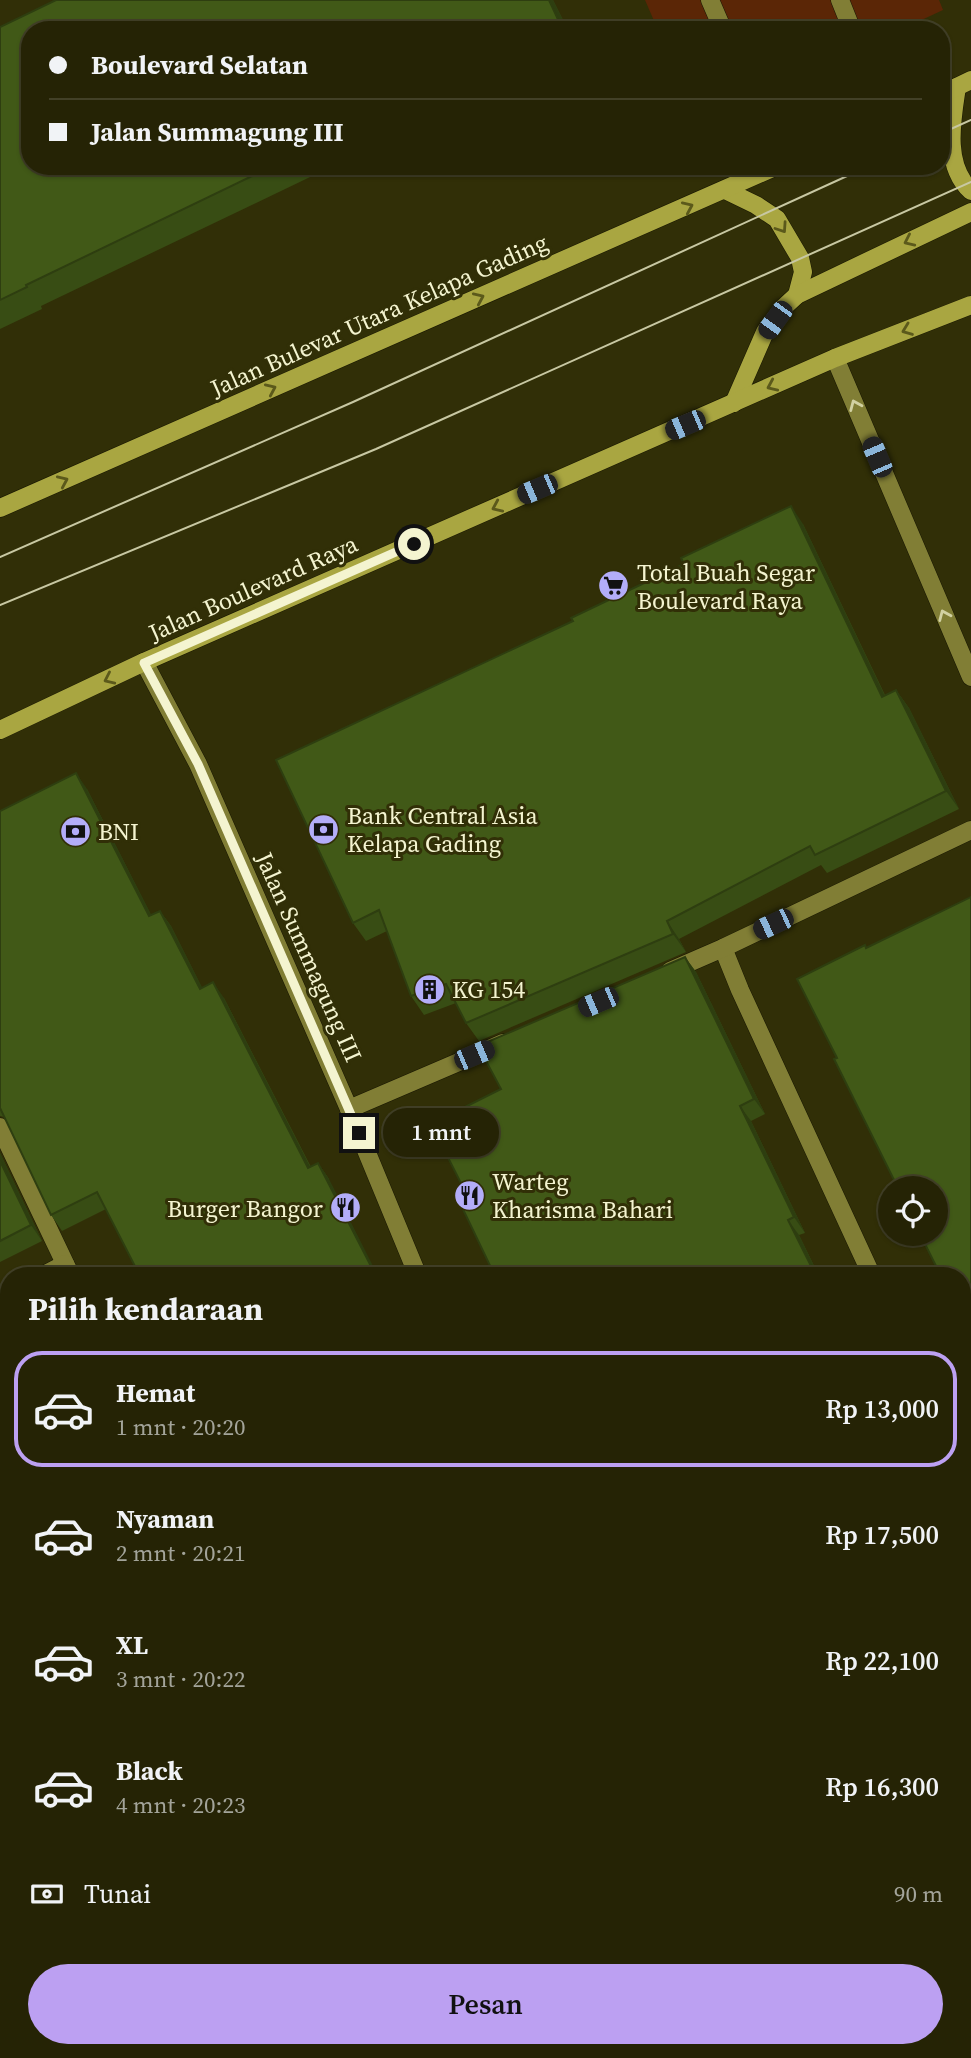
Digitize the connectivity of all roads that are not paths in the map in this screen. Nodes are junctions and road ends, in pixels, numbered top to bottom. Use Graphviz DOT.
graph roads {
  1 [pos="710,0"];
  2 [pos="840,0"];
  3 [pos="719,21"];
  4 [pos="848,21"];
  5 [pos="956,87"];
  6 [pos="758,175"];
  7 [pos="725,190"];
  8 [pos="971,191"];
  9 [pos="971,212"];
  10 [pos="797,295"];
  11 [pos="971,305"];
  12 [pos="835,358"];
  13 [pos="734,403"];
  14 [pos="0,508"];
  15 [pos="144,663"];
  16 [pos="971,677"];
  17 [pos="0,730"];
  18 [pos="971,830"];
  19 [pos="723,948"];
  20 [pos="648,980"];
  21 [pos="524,1034"];
  22 [pos="349,1109"];
  23 [pos="0,1127"];
  24 [pos="67,1267"];
  25 [pos="414,1267"];
  26 [pos="868,1267"];
  1 -- 3 [label="street"];
  2 -- 4 [label="street"];
  5 -- 8 [label="main road"];
  6 -- 7 [label="main road, Jalan Bulevar Utara Kelapa Gading"];
  7 -- 10 [label="main road, one-way"];
  14 -- 7 [label="main road, Jalan Bulevar Utara Kelapa Gading, one-way"];
  9 -- 10 [label="main road, one-way"];
  10 -- 13 [label="main road"];
  11 -- 12 [label="main road, one-way"];
  12 -- 13 [label="main road, Jalan Boulevard Raya, one-way"];
  16 -- 12 [label="street, one-way"];
  13 -- 15 [label="main road, Jalan Boulevard Raya, one-way"];
  15 -- 17 [label="main road, Jalan Boulevard Raya, one-way"];
  15 -- 22 [label="street, Jalan Summagung III"];
  18 -- 19 [label="street"];
  19 -- 20 [label="street"];
  19 -- 26 [label="street"];
  21 -- 22 [label="street"];
  22 -- 25 [label="street, Jalan Summagung III"];
  23 -- 24 [label="street"];
}
